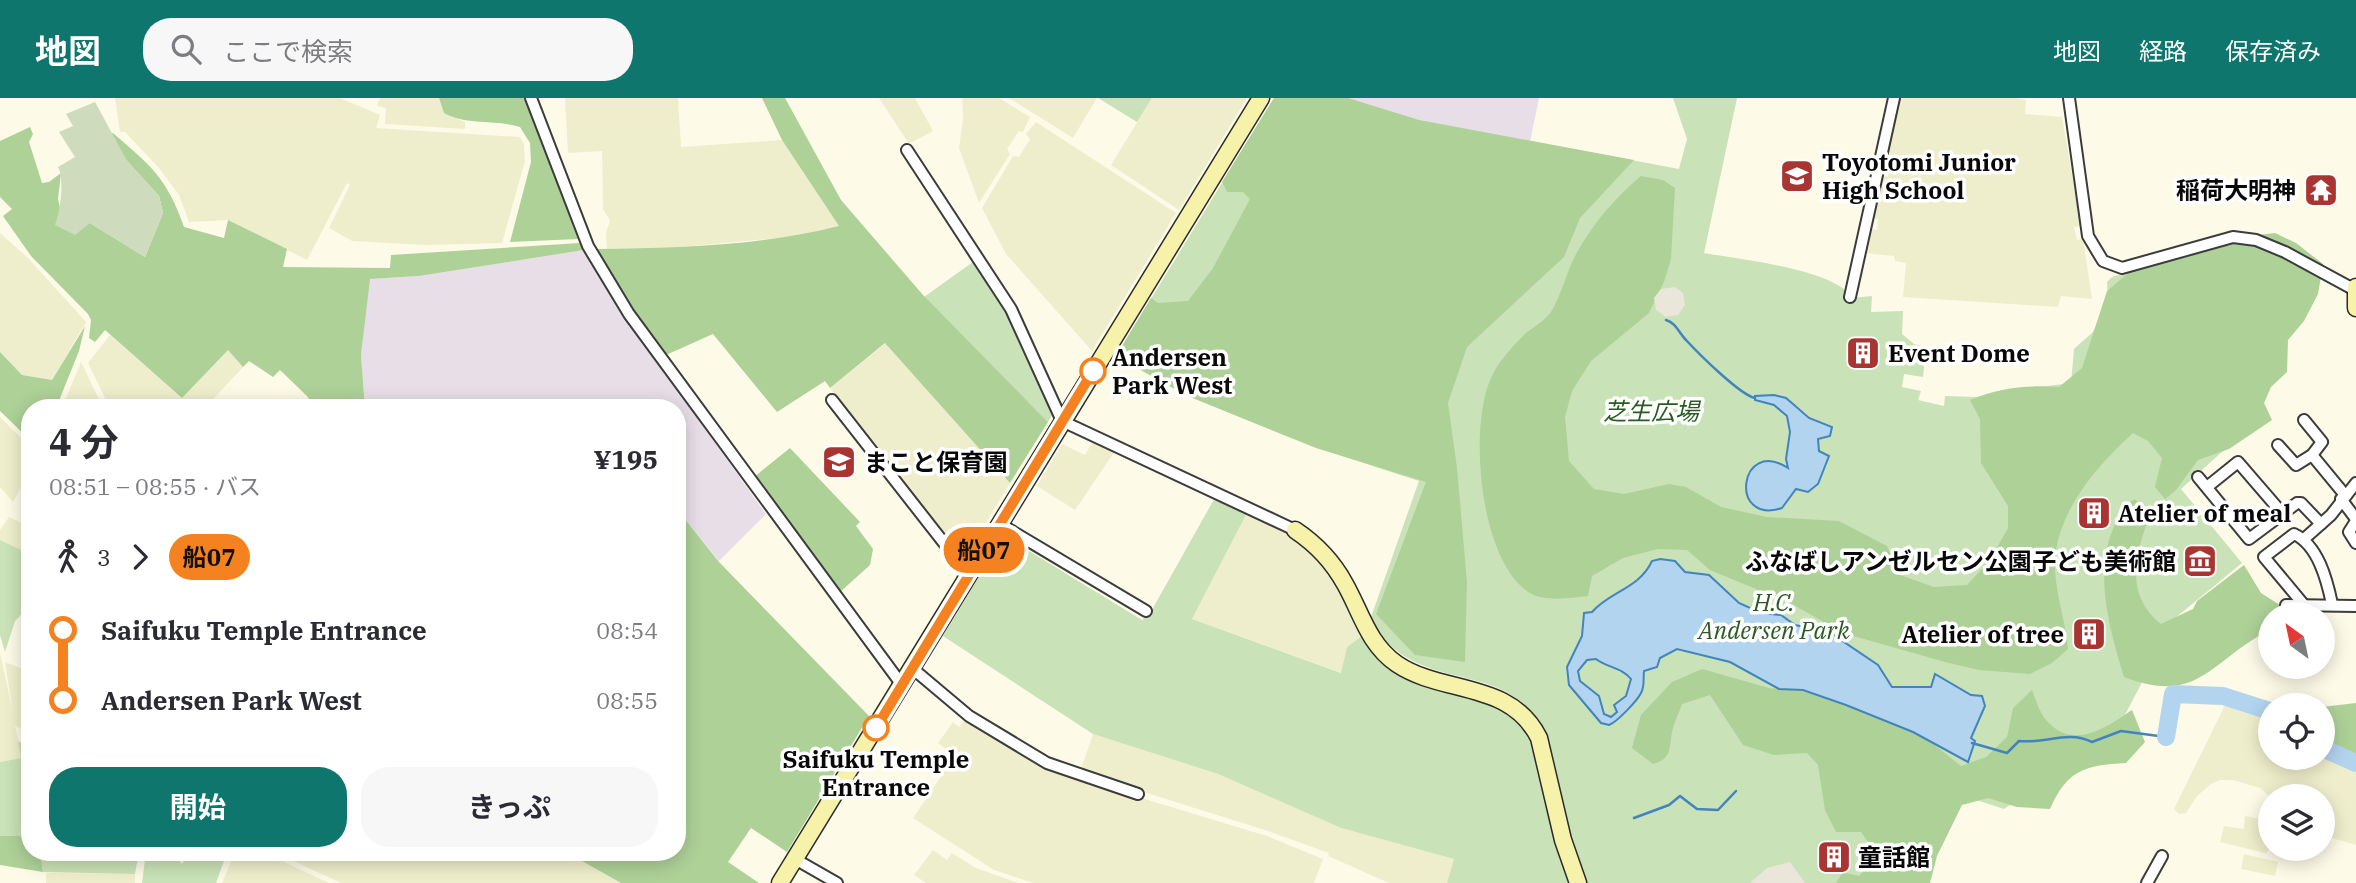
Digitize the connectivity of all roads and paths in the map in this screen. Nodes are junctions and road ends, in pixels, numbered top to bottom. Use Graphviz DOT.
graph roads {
  1 [pos="531,98"];
  2 [pos="1261,98"];
  3 [pos="1894,98"];
  4 [pos="2069,98"];
  5 [pos="907,150"];
  6 [pos="2356,289"];
  7 [pos="1850,297"];
  8 [pos="2356,308"];
  9 [pos="832,400"];
  10 [pos="2304,420"];
  11 [pos="1062,421"];
  12 [pos="2278,445"];
  13 [pos="2312,455"];
  14 [pos="2198,477"];
  15 [pos="2356,484"];
  16 [pos="2207,488"];
  17 [pos="2343,497"];
  18 [pos="2282,513"];
  19 [pos="2356,520"];
  20 [pos="1000,524"];
  21 [pos="2321,524"];
  22 [pos="1295,530"];
  23 [pos="2304,539"];
  24 [pos="2356,543"];
  25 [pos="969,575"];
  26 [pos="2302,602"];
  27 [pos="2332,602"];
  28 [pos="2335,604"];
  29 [pos="2356,606"];
  30 [pos="1146,611"];
  31 [pos="912,668"];
  32 [pos="902,685"];
  33 [pos="1138,794"];
  34 [pos="2162,856"];
  35 [pos="795,859"];
  36 [pos="780,883"];
  37 [pos="837,883"];
  38 [pos="1578,883"];
  39 [pos="2147,883"];
  1 -- 32 [label="street"];
  2 -- 11 [label="main road"];
  3 -- 7 [label="street"];
  4 -- 6 [label="street"];
  5 -- 11 [label="street"];
  6 -- 8 [label="main road"];
  9 -- 25 [label="street"];
  10 -- 13 [label="street"];
  11 -- 20 [label="main road"];
  11 -- 22 [label="street"];
  12 -- 13 [label="street"];
  13 -- 17 [label="street"];
  14 -- 16 [label="street"];
  15 -- 17 [label="street"];
  16 -- 18 [label="street"];
  16 -- 18 [label="street"];
  17 -- 19 [label="street"];
  17 -- 21 [label="street"];
  18 -- 21 [label="street"];
  19 -- 24 [label="street"];
  20 -- 25 [label="main road"];
  20 -- 30 [label="street"];
  21 -- 23 [label="street"];
  22 -- 38 [label="main road"];
  23 -- 26 [label="street"];
  23 -- 27 [label="street"];
  25 -- 31 [label="main road"];
  28 -- 29 [label="street"];
  31 -- 32 [label="main road"];
  31 -- 33 [label="street"];
  32 -- 35 [label="main road"];
  34 -- 39 [label="street"];
  35 -- 36 [label="main road"];
  35 -- 37 [label="street"];
}
